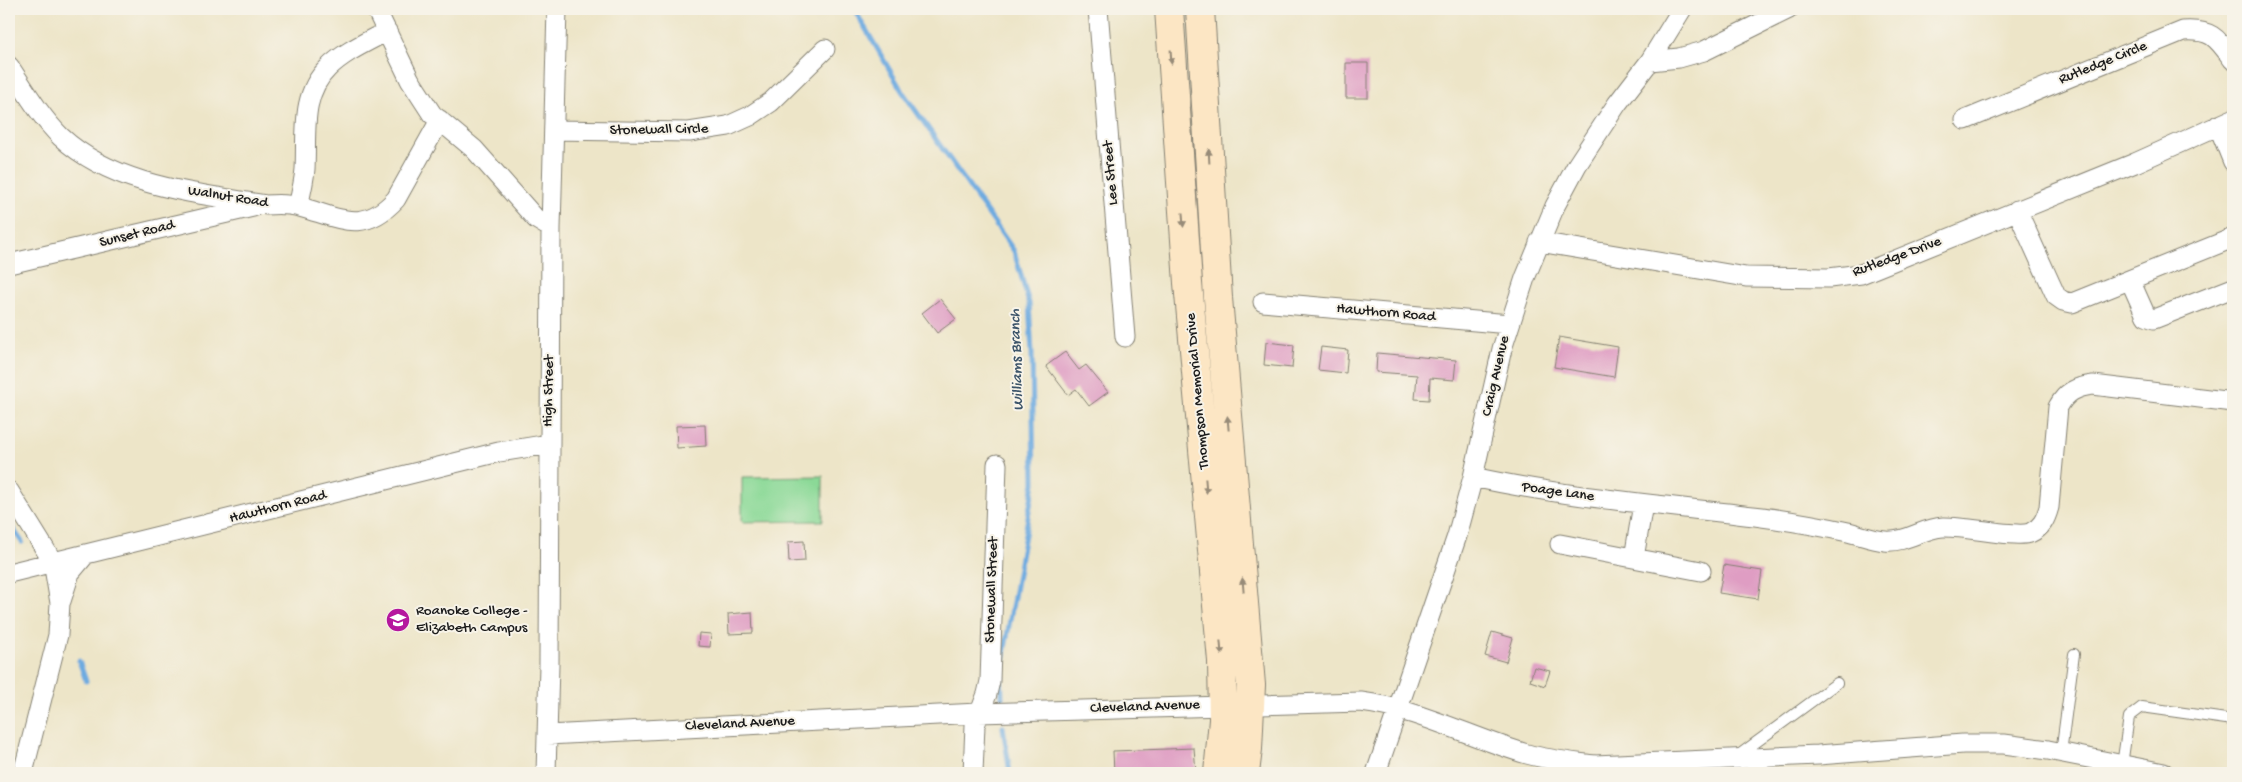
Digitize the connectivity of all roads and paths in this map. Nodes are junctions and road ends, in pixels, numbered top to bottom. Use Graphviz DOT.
graph roads {
  1 [pos="557,9"];
  2 [pos="1098,9"];
  3 [pos="1169,9"];
  4 [pos="1200,9"];
  5 [pos="1682,9"];
  6 [pos="1789,9"];
  7 [pos="377,11"];
  8 [pos="386,31"];
  9 [pos="825,49"];
  10 [pos="2233,60"];
  11 [pos="1650,61"];
  12 [pos="9,66"];
  13 [pos="440,120"];
  14 [pos="1964,120"];
  15 [pos="2226,122"];
  16 [pos="554,130"];
  17 [pos="2233,162"];
  18 [pos="266,205"];
  19 [pos="298,206"];
  20 [pos="2016,210"];
  21 [pos="551,228"];
  22 [pos="2233,238"];
  23 [pos="1540,242"];
  24 [pos="9,264"];
  25 [pos="2130,280"];
  26 [pos="2233,288"];
  27 [pos="1263,302"];
  28 [pos="1509,324"];
  29 [pos="1125,337"];
  30 [pos="2233,402"];
  31 [pos="549,444"];
  32 [pos="998,464"];
  33 [pos="1473,478"];
  34 [pos="9,492"];
  35 [pos="1642,504"];
  36 [pos="1560,544"];
  37 [pos="86,554"];
  38 [pos="1634,558"];
  39 [pos="52,562"];
  40 [pos="1701,570"];
  41 [pos="9,573"];
  42 [pos="60,602"];
  43 [pos="2074,654"];
  44 [pos="1837,683"];
  45 [pos="1223,704"];
  46 [pos="1251,704"];
  47 [pos="1398,708"];
  48 [pos="978,713"];
  49 [pos="2233,720"];
  50 [pos="547,735"];
  51 [pos="2061,753"];
  52 [pos="1733,760"];
  53 [pos="2122,765"];
  54 [pos="23,773"];
  55 [pos="546,773"];
  56 [pos="972,773"];
  57 [pos="1218,773"];
  58 [pos="1245,773"];
  59 [pos="1376,773"];
  60 [pos="2164,773"];
  1 -- 16 [label="street, High Street"];
  2 -- 29 [label="street, Lee Street"];
  3 -- 45 [label="main road, Thompson Memorial Drive, one-way"];
  46 -- 4 [label="main road, Thompson Memorial Drive, one-way"];
  5 -- 11 [label="street, Craig Avenue"];
  6 -- 11 [label="street"];
  7 -- 8 [label="street"];
  8 -- 13 [label="street"];
  8 -- 19 [label="street"];
  9 -- 16 [label="street, Stonewall Circle"];
  10 -- 14 [label="street, Rutledge Circle"];
  11 -- 23 [label="street, Craig Avenue"];
  12 -- 18 [label="street, Walnut Road"];
  13 -- 19 [label="street, Walnut Road"];
  13 -- 21 [label="street"];
  15 -- 17 [label="street"];
  15 -- 20 [label="street, Rutledge Drive"];
  16 -- 21 [label="street, High Street"];
  18 -- 19 [label="street, Walnut Road"];
  18 -- 24 [label="street, Sunset Road"];
  20 -- 23 [label="street, Rutledge Drive"];
  20 -- 25 [label="street"];
  21 -- 31 [label="street, High Street"];
  22 -- 25 [label="street"];
  23 -- 28 [label="street, Craig Avenue"];
  25 -- 26 [label="street"];
  27 -- 28 [label="street, Hawthorn Road"];
  28 -- 33 [label="street, Craig Avenue"];
  30 -- 35 [label="street, Poage Lane"];
  31 -- 37 [label="street, Hawthorn Road"];
  31 -- 50 [label="street, High Street"];
  32 -- 48 [label="street, Stonewall Street"];
  33 -- 35 [label="street, Poage Lane"];
  33 -- 47 [label="street, Craig Avenue"];
  34 -- 39 [label="street"];
  35 -- 38 [label="street"];
  36 -- 38 [label="street"];
  37 -- 39 [label="street, Hawthorn Road"];
  37 -- 42 [label="street"];
  38 -- 40 [label="street"];
  39 -- 41 [label="street, Hawthorn Road"];
  39 -- 42 [label="street"];
  42 -- 54 [label="street"];
  43 -- 51 [label="lane"];
  44 -- 52 [label="lane"];
  45 -- 46 [label="street, Cleveland Avenue"];
  45 -- 48 [label="street, Cleveland Avenue"];
  45 -- 57 [label="main road, Thompson Memorial Drive"];
  46 -- 47 [label="street, Cleveland Avenue"];
  46 -- 58 [label="main road, Thompson Memorial Drive"];
  47 -- 52 [label="street, Cleveland Avenue"];
  47 -- 59 [label="street, Craig Avenue"];
  48 -- 50 [label="street, Cleveland Avenue"];
  48 -- 56 [label="street, Stonewall Street"];
  49 -- 53 [label="lane"];
  50 -- 55 [label="street, High Street"];
  51 -- 52 [label="street, Cleveland Avenue"];
  51 -- 53 [label="street, Cleveland Avenue"];
  53 -- 60 [label="street, Cleveland Avenue"];
}
